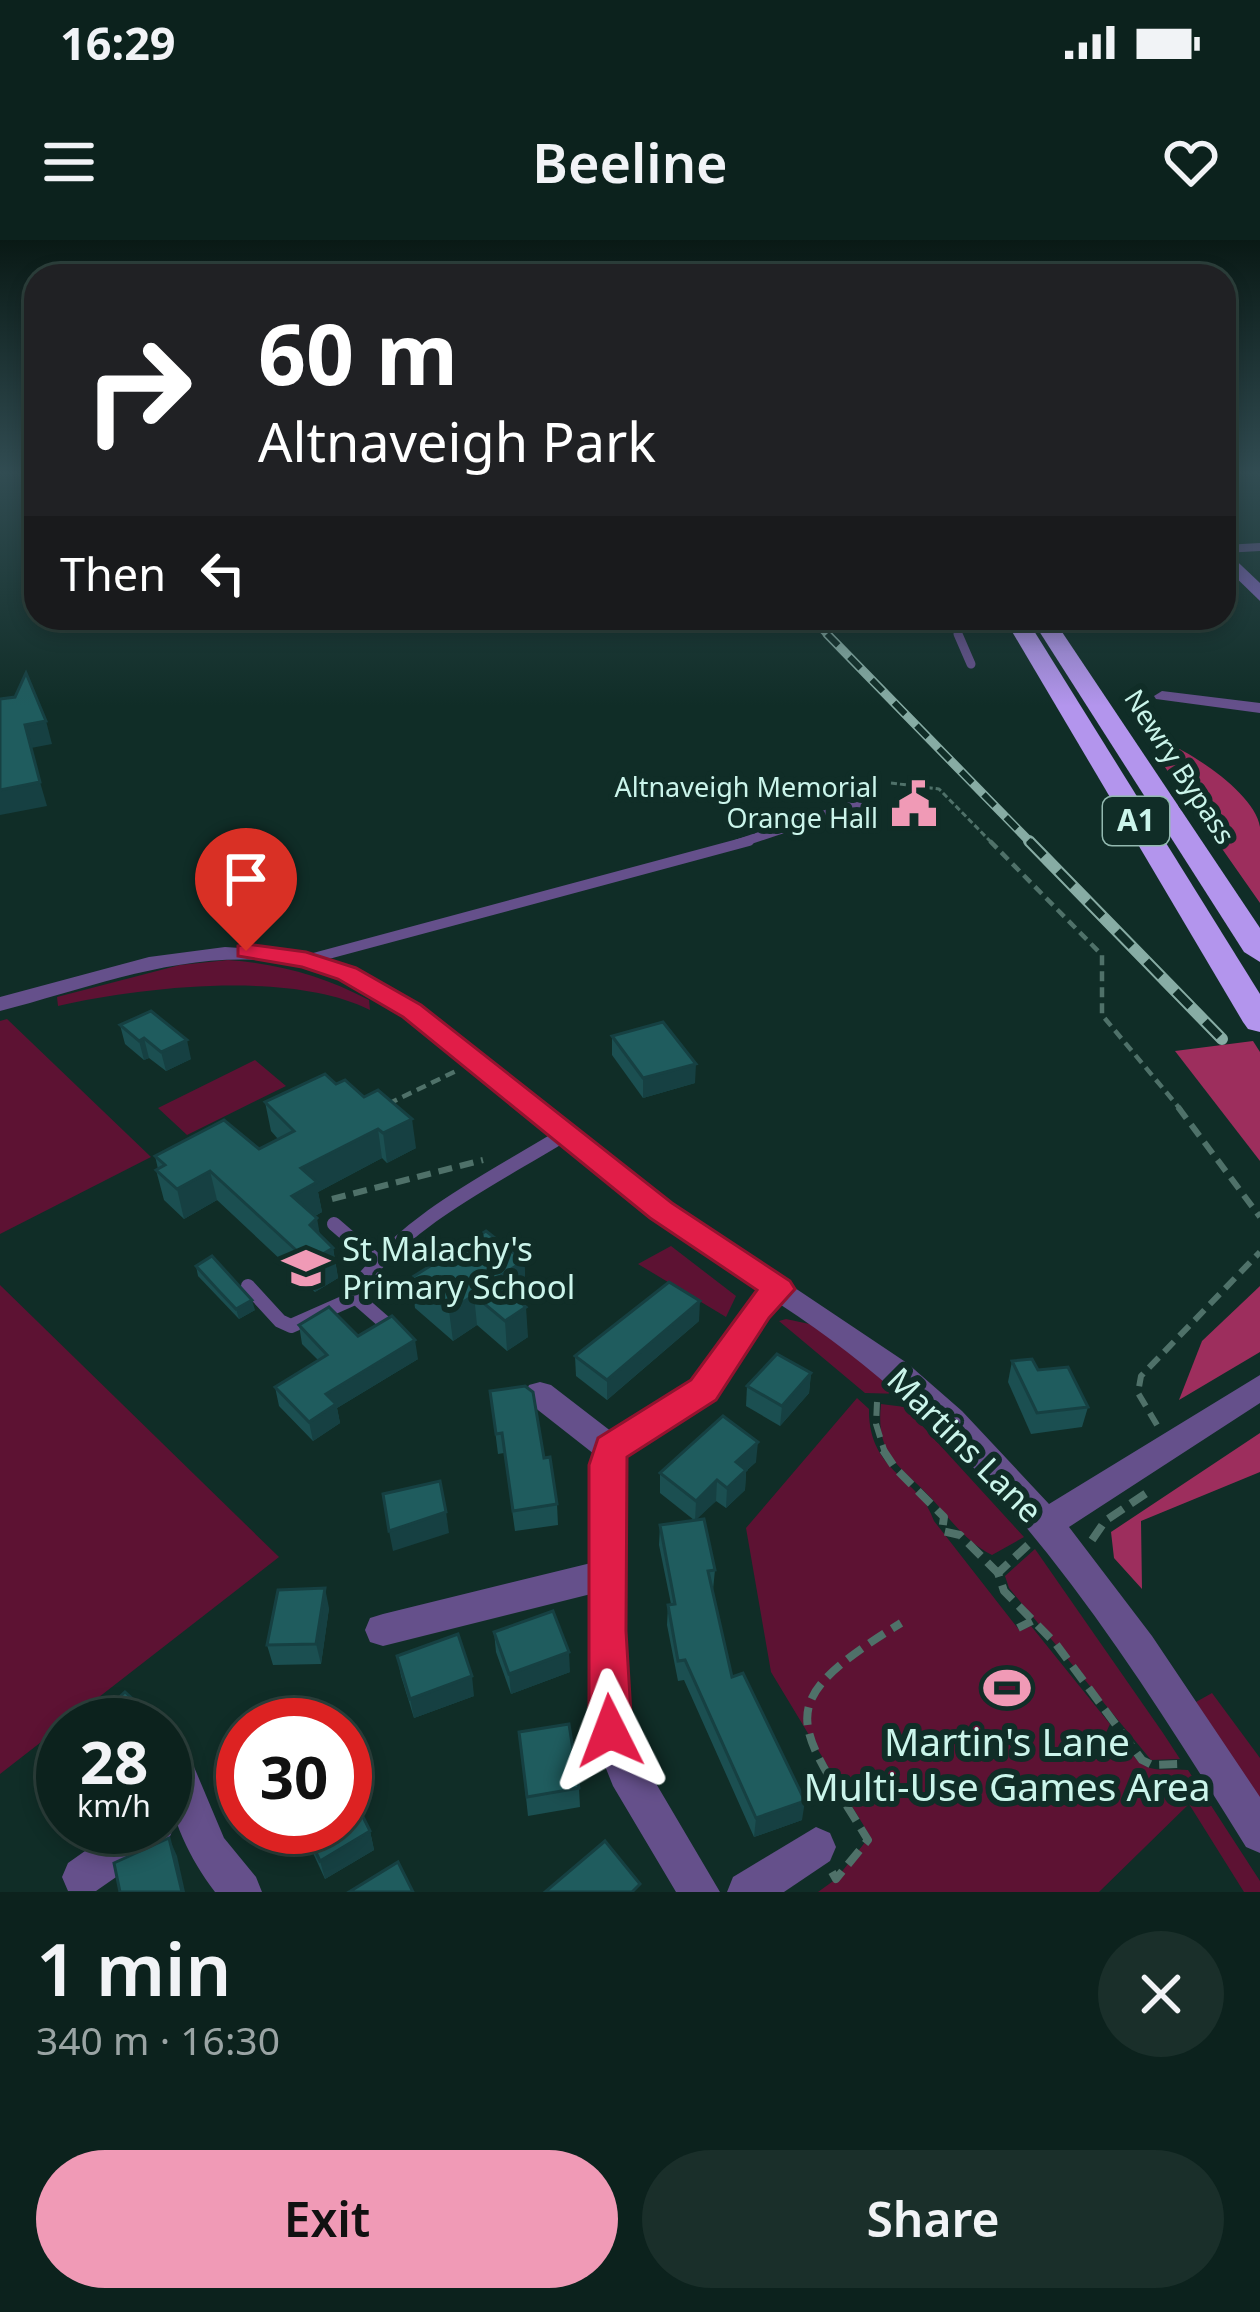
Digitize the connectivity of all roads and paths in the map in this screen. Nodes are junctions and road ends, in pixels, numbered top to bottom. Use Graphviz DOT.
graph roads {
  1 [pos="1236,566"];
  2 [pos="1260,595"];
  3 [pos="956,630"];
  4 [pos="1022,630"];
  5 [pos="1050,630"];
  6 [pos="971,664"];
  7 [pos="1162,696"];
  8 [pos="1260,708"];
  9 [pos="891,783"];
  10 [pos="862,802"];
  11 [pos="1260,952"];
  12 [pos="306,960"];
  13 [pos="0,1004"];
  14 [pos="1260,1022"];
  15 [pos="458,1070"];
  16 [pos="369,1113"];
  17 [pos="565,1134"];
  18 [pos="488,1159"];
  19 [pos="332,1199"];
  20 [pos="1260,1216"];
  21 [pos="334,1224"];
  22 [pos="1260,1252"];
  23 [pos="377,1261"];
  24 [pos="248,1286"];
  25 [pos="779,1289"];
  26 [pos="359,1296"];
  27 [pos="384,1322"];
  28 [pos="1260,1387"];
  29 [pos="540,1394"];
  30 [pos="878,1402"];
  31 [pos="1172,1444"];
  32 [pos="611,1449"];
  33 [pos="1163,1482"];
  34 [pos="1048,1529"];
  35 [pos="1093,1553"];
  36 [pos="998,1573"];
  37 [pos="608,1574"];
  38 [pos="1032,1621"];
  39 [pos="901,1623"];
  40 [pos="1018,1628"];
  41 [pos="383,1630"];
  42 [pos="1124,1738"];
  43 [pos="1111,1746"];
  44 [pos="1191,1764"];
  45 [pos="192,1823"];
  46 [pos="1260,1833"];
  47 [pos="816,1847"];
  48 [pos="115,1854"];
  49 [pos="82,1877"];
  50 [pos="241,1892"];
  51 [pos="699,1892"];
  52 [pos="748,1892"];
  1 -- 2 [label="street"];
  3 -- 6 [label="lane"];
  4 -- 14 [label="highway, Newry Bypass / A1"];
  5 -- 11 [label="highway, Newry Bypass / A1"];
  7 -- 8 [label="street"];
  9 -- 20 [label="path"];
  10 -- 12 [label="lane"];
  12 -- 13 [label="street, Martins Lane"];
  12 -- 17 [label="street, Martins Lane"];
  15 -- 16 [label="path"];
  17 -- 23 [label="lane"];
  17 -- 25 [label="street, Martins Lane"];
  18 -- 19 [label="path"];
  21 -- 23 [label="lane"];
  22 -- 31 [label="path"];
  23 -- 26 [label="lane"];
  24 -- 26 [label="lane"];
  25 -- 32 [label="street"];
  25 -- 34 [label="street, Martins Lane"];
  26 -- 27 [label="lane"];
  28 -- 31 [label="street"];
  29 -- 32 [label="street"];
  30 -- 36 [label="path"];
  31 -- 34 [label="street"];
  32 -- 37 [label="street"];
  33 -- 35 [label="path"];
  34 -- 36 [label="path"];
  34 -- 46 [label="street, Martins Lane"];
  36 -- 38 [label="path"];
  37 -- 41 [label="street"];
  37 -- 51 [label="street"];
  38 -- 40 [label="path"];
  38 -- 42 [label="path"];
  39 -- 47 [label="path"];
  42 -- 43 [label="path"];
  42 -- 44 [label="path"];
  45 -- 50 [label="street"];
  47 -- 52 [label="street"];
  48 -- 49 [label="street"];
}
